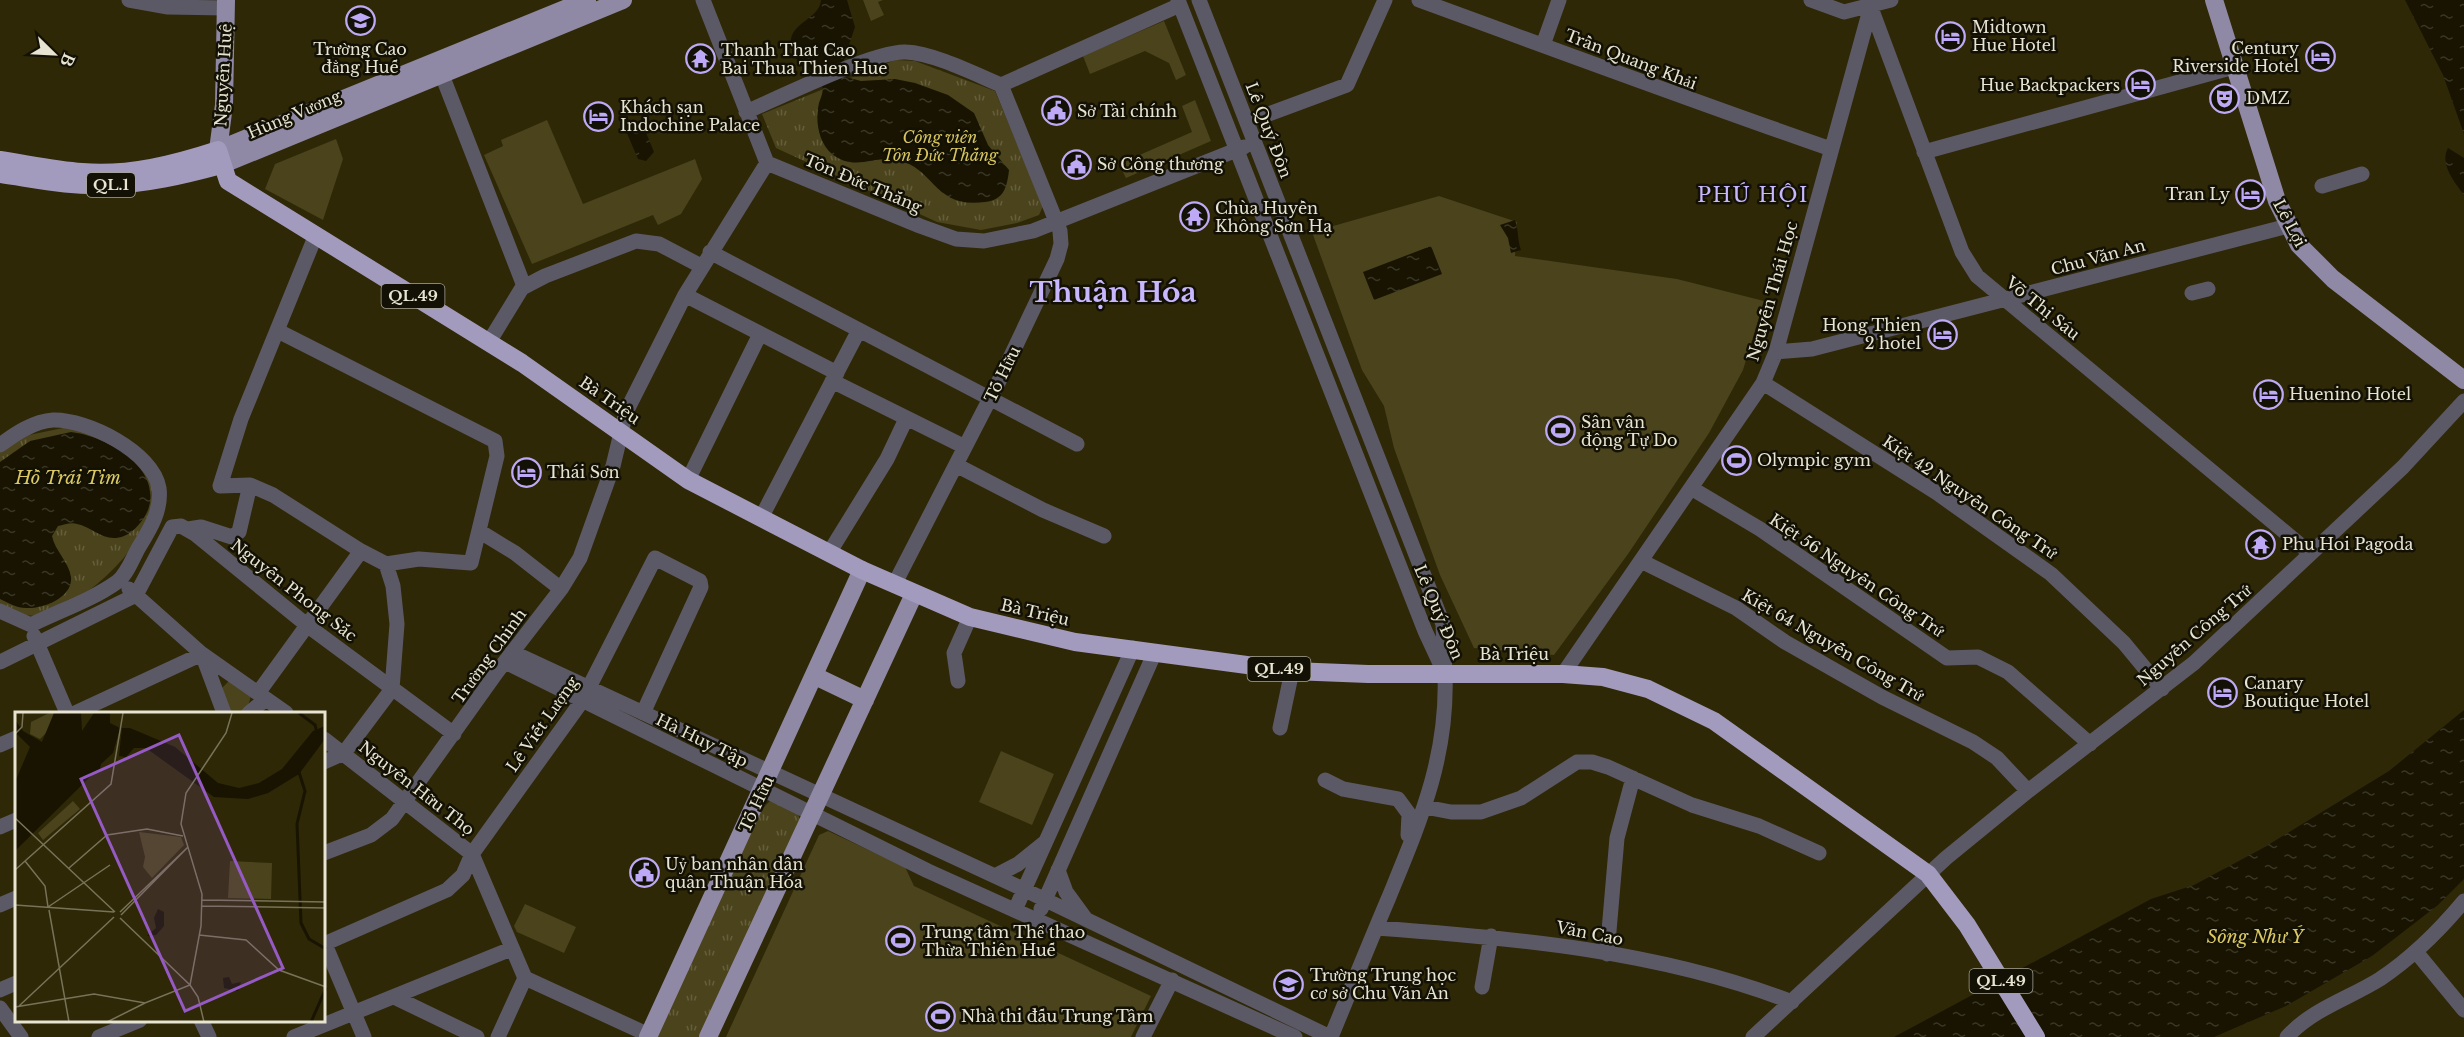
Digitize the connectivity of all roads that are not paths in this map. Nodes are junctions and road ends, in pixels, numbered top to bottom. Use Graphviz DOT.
graph roads {
  1 [pos="129,0"];
  2 [pos="587,0"];
  3 [pos="623,0"];
  4 [pos="703,0"];
  5 [pos="1200,0"];
  6 [pos="1385,0"];
  7 [pos="1419,0"];
  8 [pos="1559,0"];
  9 [pos="1811,0"];
  10 [pos="1891,0"];
  11 [pos="2214,0"];
  12 [pos="1179,2"];
  13 [pos="1870,3"];
  14 [pos="226,4"];
  15 [pos="1543,45"];
  16 [pos="2234,67"];
  17 [pos="442,75"];
  18 [pos="1001,85"];
  19 [pos="746,112"];
  20 [pos="1247,122"];
  21 [pos="1255,142"];
  22 [pos="1830,149"];
  23 [pos="1237,150"];
  24 [pos="1924,153"];
  25 [pos="220,157"];
  26 [pos="0,160"];
  27 [pos="767,163"];
  28 [pos="0,174"];
  29 [pos="2362,174"];
  30 [pos="2322,186"];
  31 [pos="1057,222"];
  32 [pos="2288,226"];
  33 [pos="315,237"];
  34 [pos="710,252"];
  35 [pos="701,266"];
  36 [pos="524,286"];
  37 [pos="2208,289"];
  38 [pos="2192,293"];
  39 [pos="684,295"];
  40 [pos="2004,301"];
  41 [pos="859,330"];
  42 [pos="278,331"];
  43 [pos="760,334"];
  44 [pos="489,342"];
  45 [pos="1776,352"];
  46 [pos="834,377"];
  47 [pos="2464,380"];
  48 [pos="1763,383"];
  49 [pos="990,398"];
  50 [pos="2464,401"];
  51 [pos="1363,418"];
  52 [pos="906,419"];
  53 [pos="1344,426"];
  54 [pos="623,433"];
  55 [pos="1077,444"];
  56 [pos="0,445"];
  57 [pos="965,447"];
  58 [pos="956,465"];
  59 [pos="688,480"];
  60 [pos="250,485"];
  61 [pos="1691,488"];
  62 [pos="156,518"];
  63 [pos="761,518"];
  64 [pos="172,527"];
  65 [pos="188,529"];
  66 [pos="479,531"];
  67 [pos="1104,536"];
  68 [pos="361,551"];
  69 [pos="829,553"];
  70 [pos="2310,553"];
  71 [pos="1641,561"];
  72 [pos="386,564"];
  73 [pos="862,570"];
  74 [pos="119,581"];
  75 [pos="894,585"];
  76 [pos="561,589"];
  77 [pos="914,594"];
  78 [pos="136,595"];
  79 [pos="0,611"];
  80 [pos="970,617"];
  81 [pos="31,625"];
  82 [pos="308,626"];
  83 [pos="37,644"];
  84 [pos="1133,648"];
  85 [pos="1155,652"];
  86 [pos="202,654"];
  87 [pos="509,657"];
  88 [pos="0,662"];
  89 [pos="1292,671"];
  90 [pos="1445,674"];
  91 [pos="1563,674"];
  92 [pos="815,676"];
  93 [pos="958,681"];
  94 [pos="590,688"];
  95 [pos="392,689"];
  96 [pos="2162,689"];
  97 [pos="262,696"];
  98 [pos="865,700"];
  99 [pos="582,701"];
  100 [pos="67,712"];
  101 [pos="77,712"];
  102 [pos="224,712"];
  103 [pos="250,712"];
  104 [pos="285,712"];
  105 [pos="643,713"];
  106 [pos="1280,728"];
  107 [pos="454,734"];
  108 [pos="15,738"];
  109 [pos="326,740"];
  110 [pos="2090,744"];
  111 [pos="0,745"];
  112 [pos="344,753"];
  113 [pos="326,761"];
  114 [pos="771,773"];
  115 [pos="1633,778"];
  116 [pos="1325,780"];
  117 [pos="763,790"];
  118 [pos="2028,791"];
  119 [pos="819,797"];
  120 [pos="406,802"];
  121 [pos="1425,807"];
  122 [pos="811,814"];
  123 [pos="15,820"];
  124 [pos="0,827"];
  125 [pos="1049,839"];
  126 [pos="326,852"];
  127 [pos="1819,852"];
  128 [pos="472,854"];
  129 [pos="1406,856"];
  130 [pos="1058,870"];
  131 [pos="1928,874"];
  132 [pos="995,876"];
  133 [pos="1025,890"];
  134 [pos="15,898"];
  135 [pos="1045,900"];
  136 [pos="2464,901"];
  137 [pos="0,905"];
  138 [pos="1015,910"];
  139 [pos="1036,920"];
  140 [pos="1086,920"];
  141 [pos="1376,928"];
  142 [pos="1491,936"];
  143 [pos="326,942"];
  144 [pos="1136,944"];
  145 [pos="326,948"];
  146 [pos="511,949"];
  147 [pos="2416,953"];
  148 [pos="1607,954"];
  149 [pos="1126,960"];
  150 [pos="525,978"];
  151 [pos="1172,980"];
  152 [pos="15,983"];
  153 [pos="1482,987"];
  154 [pos="0,990"];
  155 [pos="1236,992"];
  156 [pos="394,997"];
  157 [pos="1792,1002"];
  158 [pos="1229,1006"];
  159 [pos="0,1008"];
  160 [pos="2464,1010"];
  161 [pos="354,1012"];
  162 [pos="135,1022"];
  163 [pos="202,1022"];
  164 [pos="649,1036"];
  165 [pos="21,1037"];
  166 [pos="99,1037"];
  167 [pos="209,1037"];
  168 [pos="294,1037"];
  169 [pos="364,1037"];
  170 [pos="477,1037"];
  171 [pos="498,1037"];
  172 [pos="708,1037"];
  173 [pos="1143,1037"];
  174 [pos="1295,1037"];
  175 [pos="1330,1037"];
  176 [pos="1753,1037"];
  177 [pos="2036,1037"];
  178 [pos="2287,1037"];
  1 -- 14 [label="street"];
  2 -- 25 [label="main road, Hùng Vương / QL.1"];
  3 -- 17 [label="main road, Hùng Vương / QL.1"];
  4 -- 19 [label="street"];
  5 -- 20 [label="street, Lê Quý Đôn"];
  6 -- 20 [label="street"];
  7 -- 15 [label="street, Trần Quang Khải"];
  8 -- 15 [label="street"];
  9 -- 13 [label="street"];
  10 -- 13 [label="street"];
  11 -- 16 [label="main road, Lê Lợi"];
  12 -- 18 [label="street"];
  12 -- 23 [label="street, Lê Quý Đôn"];
  13 -- 22 [label="street, Nguyễn Thái Học"];
  13 -- 24 [label="street, Võ Thị Sáu"];
  14 -- 25 [label="main road, Nguyễn Huệ"];
  15 -- 22 [label="street, Trần Quang Khải"];
  16 -- 24 [label="street"];
  16 -- 32 [label="main road, Lê Lợi"];
  17 -- 25 [label="main road, Hùng Vương / QL.1"];
  17 -- 36 [label="street"];
  18 -- 19 [label="street"];
  18 -- 31 [label="street, Tố Hữu"];
  19 -- 27 [label="street"];
  20 -- 21 [label="street, Lê Quý Đôn"];
  21 -- 23 [label="street, Tôn Đức Thắng"];
  21 -- 51 [label="street, Lê Quý Đôn"];
  22 -- 45 [label="street, Nguyễn Thái Học"];
  23 -- 31 [label="street, Tôn Đức Thắng"];
  23 -- 53 [label="street, Lê Quý Đôn"];
  24 -- 40 [label="street, Võ Thị Sáu"];
  25 -- 26 [label="highway, Hùng Vương / QL.1"];
  25 -- 28 [label="highway, Hùng Vương / QL.1"];
  25 -- 33 [label="highway, Bà Triệu / QL.49"];
  27 -- 31 [label="street, Tôn Đức Thắng"];
  27 -- 34 [label="street"];
  29 -- 30 [label="street"];
  31 -- 49 [label="street, Tố Hữu"];
  32 -- 40 [label="street, Chu Văn An"];
  32 -- 47 [label="main road, Lê Lợi"];
  33 -- 42 [label="street"];
  33 -- 44 [label="highway, Bà Triệu / QL.49"];
  34 -- 35 [label="street"];
  34 -- 41 [label="street"];
  35 -- 36 [label="street"];
  35 -- 39 [label="street"];
  36 -- 44 [label="street"];
  37 -- 38 [label="street"];
  39 -- 43 [label="street"];
  39 -- 54 [label="street"];
  40 -- 45 [label="street, Chu Văn An"];
  40 -- 70 [label="street, Võ Thị Sáu"];
  41 -- 46 [label="street"];
  41 -- 49 [label="street"];
  42 -- 60 [label="street"];
  42 -- 66 [label="street"];
  43 -- 46 [label="street"];
  43 -- 59 [label="street"];
  44 -- 54 [label="highway, Bà Triệu / QL.49"];
  45 -- 48 [label="street, Nguyễn Thái Học"];
  46 -- 52 [label="street"];
  46 -- 63 [label="street"];
  48 -- 61 [label="street, Nguyễn Thái Học"];
  48 -- 96 [label="street, Kiệt 42 Nguyễn Công Trứ"];
  49 -- 55 [label="street"];
  49 -- 57 [label="street, Tố Hữu"];
  50 -- 70 [label="street, Nguyễn Công Trứ"];
  51 -- 53 [label="street"];
  51 -- 90 [label="street, Lê Quý Đôn"];
  52 -- 57 [label="street"];
  52 -- 69 [label="street"];
  53 -- 90 [label="street, Lê Quý Đôn"];
  54 -- 59 [label="highway, Bà Triệu / QL.49"];
  54 -- 76 [label="street, Trường Chinh"];
  56 -- 62 [label="street"];
  57 -- 58 [label="street, Tố Hữu"];
  58 -- 67 [label="street"];
  58 -- 75 [label="street, Tố Hữu"];
  59 -- 63 [label="highway, Bà Triệu / QL.49"];
  60 -- 65 [label="street"];
  60 -- 68 [label="street"];
  61 -- 71 [label="street, Nguyễn Thái Học"];
  61 -- 110 [label="street, Kiệt 56 Nguyễn Công Trứ"];
  62 -- 64 [label="street"];
  62 -- 74 [label="street"];
  63 -- 69 [label="highway, Bà Triệu / QL.49"];
  64 -- 65 [label="street"];
  64 -- 78 [label="street"];
  65 -- 82 [label="street, Nguyễn Phong Sắc"];
  66 -- 72 [label="street"];
  66 -- 76 [label="street"];
  68 -- 72 [label="street"];
  68 -- 82 [label="street"];
  69 -- 73 [label="highway, Bà Triệu / QL.49"];
  70 -- 96 [label="street, Nguyễn Công Trứ"];
  71 -- 91 [label="street, Nguyễn Thái Học"];
  71 -- 118 [label="street, Kiệt 64 Nguyễn Công Trứ"];
  72 -- 95 [label="street"];
  73 -- 75 [label="highway, Bà Triệu / QL.49"];
  73 -- 92 [label="main road, Tố Hữu"];
  74 -- 78 [label="street"];
  74 -- 81 [label="street"];
  75 -- 77 [label="highway, Bà Triệu / QL.49"];
  76 -- 87 [label="street, Trường Chinh"];
  77 -- 80 [label="highway, Bà Triệu / QL.49"];
  77 -- 98 [label="main road"];
  78 -- 83 [label="street"];
  78 -- 86 [label="street"];
  79 -- 81 [label="street"];
  80 -- 84 [label="highway, Bà Triệu / QL.49"];
  80 -- 93 [label="street"];
  81 -- 83 [label="street"];
  82 -- 95 [label="street, Nguyễn Phong Sắc"];
  82 -- 97 [label="street"];
  83 -- 88 [label="street"];
  83 -- 100 [label="street"];
  84 -- 85 [label="highway, Bà Triệu / QL.49"];
  84 -- 125 [label="street"];
  85 -- 89 [label="highway, Bà Triệu / QL.49"];
  85 -- 130 [label="street"];
  86 -- 97 [label="street"];
  86 -- 101 [label="street"];
  86 -- 102 [label="street"];
  87 -- 94 [label="street, Hà Huy Tập"];
  87 -- 99 [label="street, Hà Huy Tập"];
  87 -- 107 [label="street, Trường Chinh"];
  89 -- 90 [label="highway, Bà Triệu / QL.49"];
  89 -- 106 [label="street"];
  90 -- 91 [label="highway, Bà Triệu / QL.49"];
  90 -- 121 [label="street"];
  91 -- 131 [label="highway, Bà Triệu / QL.49"];
  92 -- 98 [label="main road"];
  92 -- 114 [label="main road, Tố Hữu"];
  94 -- 99 [label="street, Lê Viết Lượng"];
  94 -- 105 [label="street, Hà Huy Tập"];
  94 -- 105 [label="street, Lê Viết Lượng"];
  95 -- 107 [label="street, Nguyễn Phong Sắc"];
  95 -- 112 [label="street"];
  96 -- 110 [label="street, Nguyễn Công Trứ"];
  97 -- 103 [label="street"];
  97 -- 104 [label="street"];
  98 -- 119 [label="main road"];
  99 -- 117 [label="street, Hà Huy Tập"];
  99 -- 128 [label="street, Lê Viết Lượng"];
  105 -- 114 [label="street, Hà Huy Tập"];
  107 -- 120 [label="street, Trường Chinh"];
  108 -- 111 [label="street"];
  109 -- 112 [label="street, Nguyễn Hữu Thọ"];
  110 -- 118 [label="street, Nguyễn Công Trứ"];
  112 -- 113 [label="street"];
  112 -- 120 [label="street, Nguyễn Hữu Thọ"];
  114 -- 117 [label="main road, Tố Hữu"];
  114 -- 119 [label="street, Hà Huy Tập"];
  115 -- 121 [label="street"];
  115 -- 127 [label="street"];
  115 -- 148 [label="street"];
  116 -- 129 [label="street"];
  117 -- 122 [label="street, Hà Huy Tập"];
  117 -- 164 [label="main road, Tố Hữu"];
  118 -- 131 [label="street, Nguyễn Công Trứ"];
  119 -- 122 [label="main road"];
  119 -- 132 [label="street, Hà Huy Tập"];
  120 -- 126 [label="street, Trường Chinh"];
  120 -- 128 [label="street, Nguyễn Hữu Thọ"];
  121 -- 129 [label="street"];
  122 -- 138 [label="street, Hà Huy Tập"];
  122 -- 172 [label="main road"];
  123 -- 124 [label="street"];
  125 -- 132 [label="street"];
  125 -- 133 [label="street"];
  128 -- 143 [label="street, Lê Viết Lượng"];
  128 -- 146 [label="street, Nguyễn Hữu Thọ"];
  129 -- 141 [label="street"];
  130 -- 135 [label="street"];
  130 -- 140 [label="street, Hà Huy Tập"];
  131 -- 157 [label="street, Nguyễn Công Trứ"];
  131 -- 177 [label="highway, QL.49"];
  132 -- 133 [label="street, Hà Huy Tập"];
  133 -- 135 [label="street, Hà Huy Tập"];
  133 -- 138 [label="street"];
  134 -- 137 [label="street"];
  135 -- 139 [label="street"];
  135 -- 140 [label="street, Hà Huy Tập"];
  136 -- 147 [label="street"];
  138 -- 139 [label="street, Hà Huy Tập"];
  139 -- 149 [label="street, Hà Huy Tập"];
  140 -- 144 [label="street, Hà Huy Tập"];
  141 -- 142 [label="street, Văn Cao"];
  141 -- 175 [label="street"];
  142 -- 148 [label="street, Văn Cao"];
  142 -- 153 [label="street"];
  144 -- 149 [label="street"];
  144 -- 155 [label="street, Hà Huy Tập"];
  145 -- 161 [label="street"];
  146 -- 150 [label="street, Nguyễn Hữu Thọ"];
  146 -- 156 [label="street"];
  147 -- 160 [label="street"];
  147 -- 178 [label="street"];
  148 -- 157 [label="street, Văn Cao"];
  149 -- 151 [label="street, Hà Huy Tập"];
  150 -- 164 [label="street"];
  150 -- 171 [label="street"];
  151 -- 158 [label="street, Hà Huy Tập"];
  151 -- 173 [label="street"];
  152 -- 154 [label="street"];
  155 -- 158 [label="street"];
  155 -- 175 [label="street, Hà Huy Tập"];
  156 -- 161 [label="street"];
  156 -- 170 [label="street"];
  157 -- 176 [label="street, Nguyễn Công Trứ"];
  158 -- 174 [label="street, Hà Huy Tập"];
  159 -- 165 [label="street"];
  161 -- 168 [label="street"];
  161 -- 169 [label="street"];
  162 -- 166 [label="street"];
  163 -- 167 [label="street"];
}
